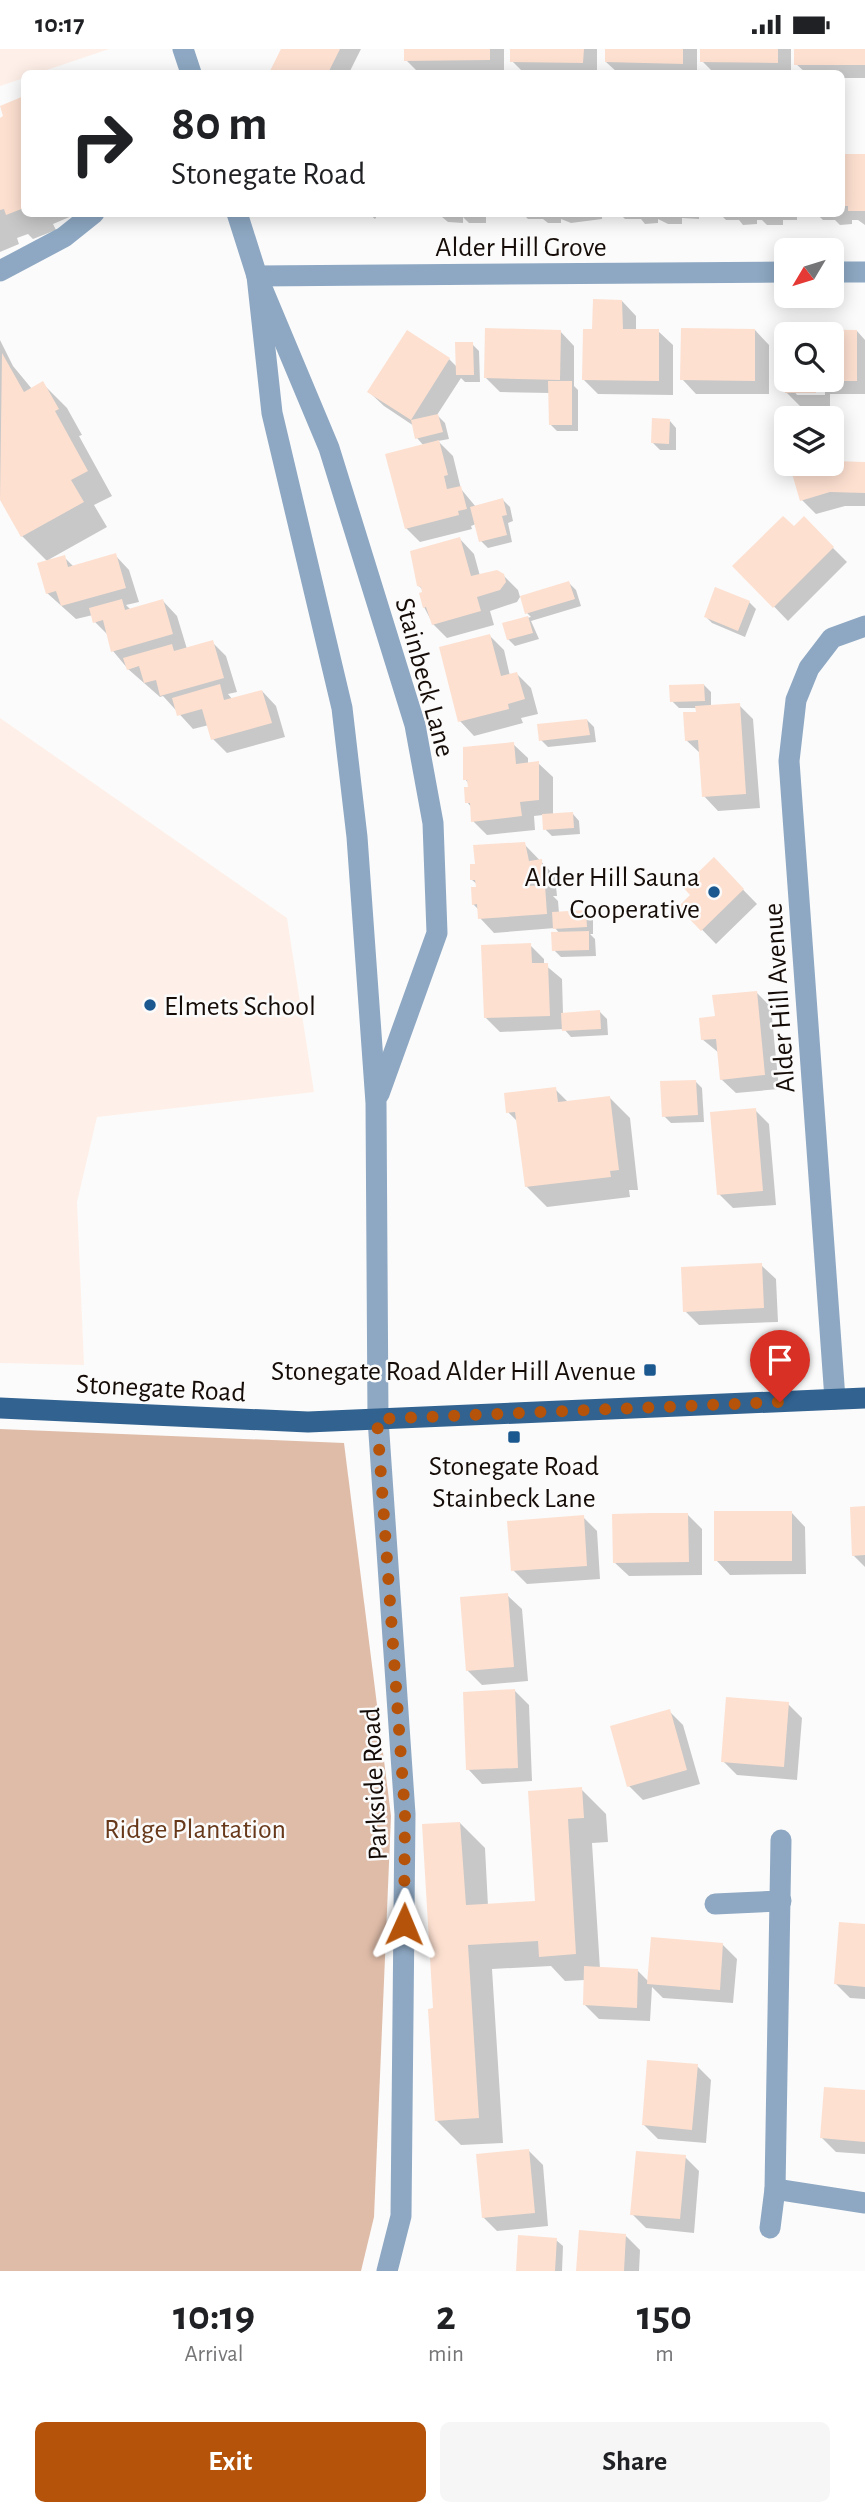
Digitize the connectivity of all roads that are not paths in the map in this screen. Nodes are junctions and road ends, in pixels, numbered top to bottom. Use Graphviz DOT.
graph roads {
  1 [pos="183,49"];
  2 [pos="190,70"];
  3 [pos="89,217"];
  4 [pos="238,217"];
  5 [pos="0,271"];
  6 [pos="774,272"];
  7 [pos="844,272"];
  8 [pos="865,272"];
  9 [pos="257,276"];
  10 [pos="865,626"];
  11 [pos="376,1103"];
  12 [pos="865,1398"];
  13 [pos="835,1399"];
  14 [pos="0,1408"];
  15 [pos="377,1419"];
  16 [pos="781,1840"];
  17 [pos="781,1901"];
  18 [pos="715,1905"];
  19 [pos="775,2189"];
  20 [pos="865,2203"];
  21 [pos="770,2228"];
  22 [pos="387,2271"];
  1 -- 2 [label="street"];
  3 -- 5 [label="street"];
  4 -- 9 [label="street, Stainbeck Lane"];
  6 -- 9 [label="street, Alder Hill Grove"];
  7 -- 8 [label="street"];
  9 -- 11 [label="street, Stainbeck Lane"];
  9 -- 11 [label="street, Stainbeck Lane"];
  10 -- 13 [label="street, Alder Hill Avenue"];
  11 -- 15 [label="street, Stainbeck Lane"];
  12 -- 13 [label="main road, Stonegate Road"];
  13 -- 15 [label="main road, Stonegate Road"];
  14 -- 15 [label="main road, Stonegate Road"];
  15 -- 22 [label="street, Parkside Road"];
  16 -- 17 [label="street"];
  17 -- 18 [label="street"];
  17 -- 19 [label="street"];
  19 -- 20 [label="street"];
  19 -- 21 [label="street"];
}
